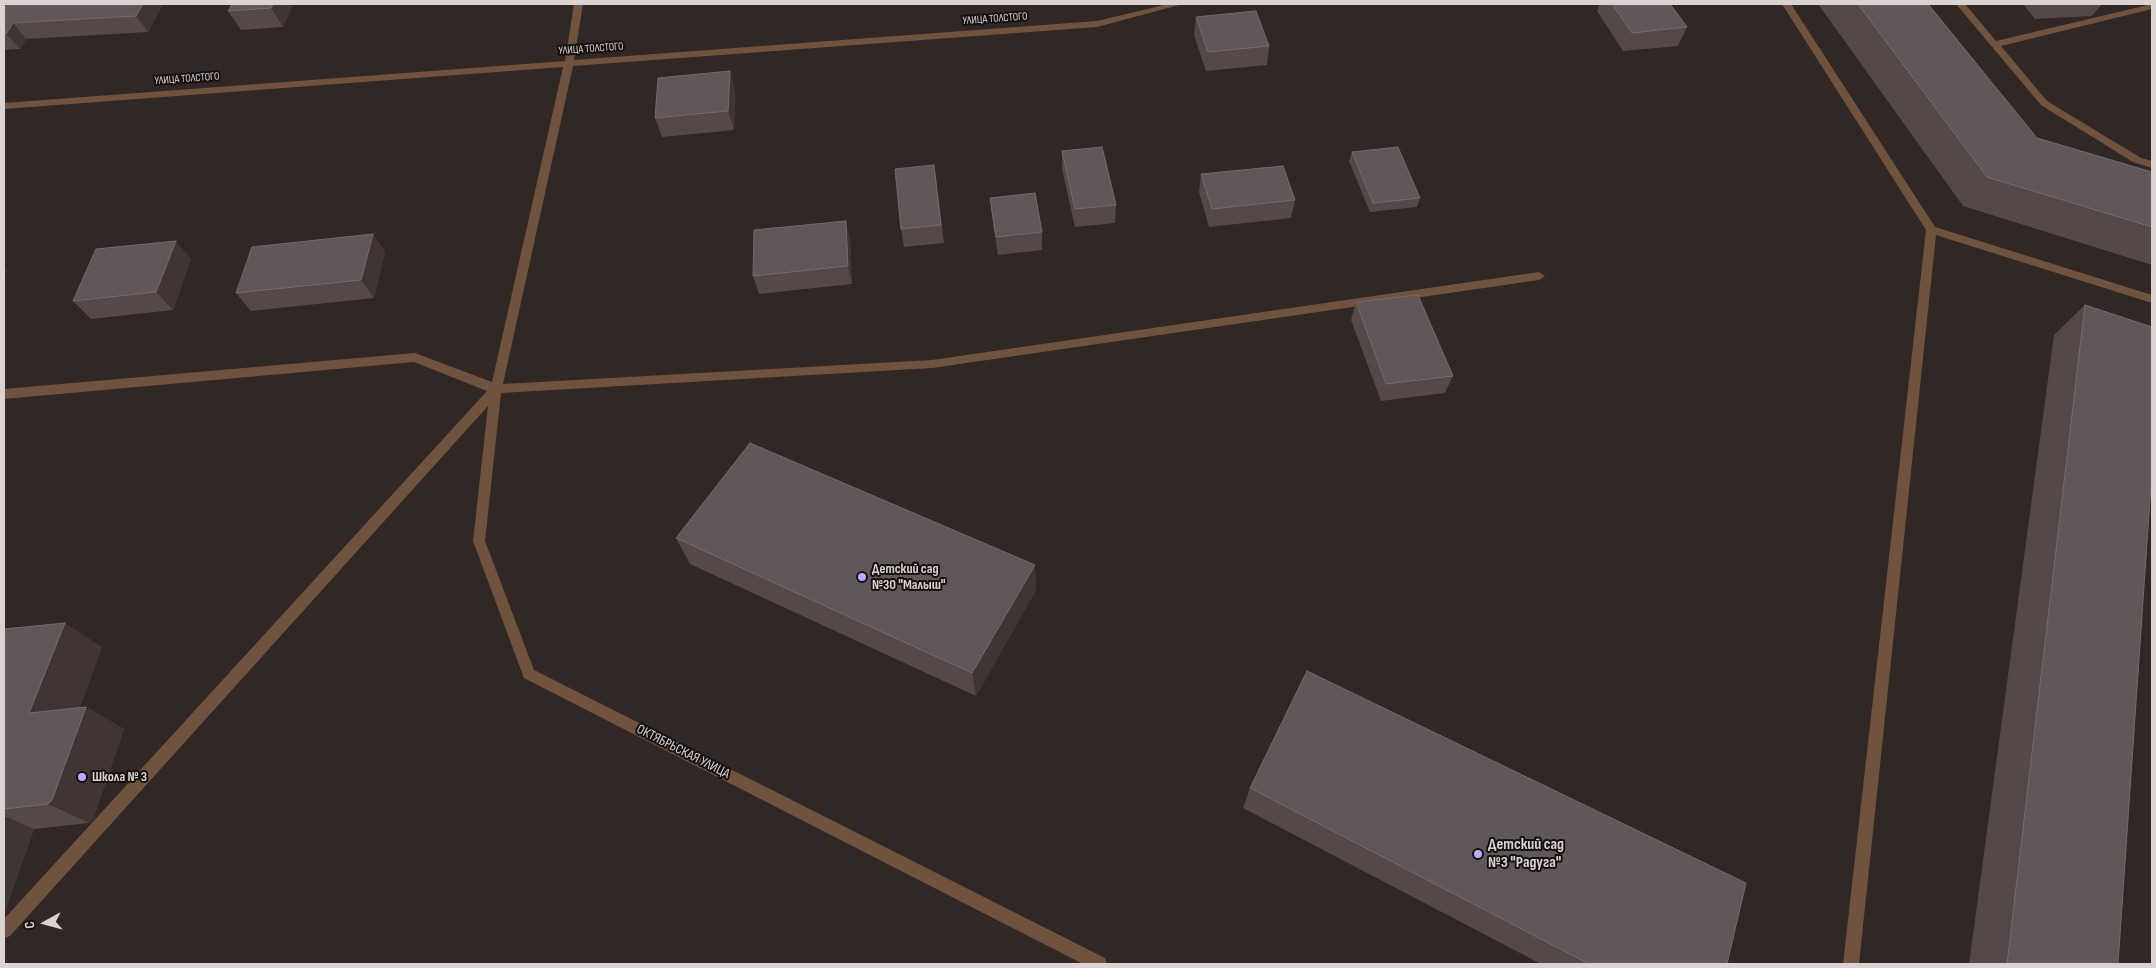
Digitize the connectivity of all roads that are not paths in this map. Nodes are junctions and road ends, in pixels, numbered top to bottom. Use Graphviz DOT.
graph roads {
  1 [pos="578,4"];
  2 [pos="1178,4"];
  3 [pos="1786,4"];
  4 [pos="1960,4"];
  5 [pos="2152,6"];
  6 [pos="1996,44"];
  7 [pos="569,64"];
  8 [pos="4,106"];
  9 [pos="2152,166"];
  10 [pos="1931,230"];
  11 [pos="1539,276"];
  12 [pos="2152,299"];
  13 [pos="496,389"];
  14 [pos="4,394"];
  15 [pos="4,930"];
  16 [pos="1099,964"];
  17 [pos="1851,964"];
  1 -- 7 [label="street, ОКТЯБРЬСКАЯ УЛИЦА"];
  2 -- 7 [label="street, УЛИЦА ТОЛСТОГО"];
  3 -- 10 [label="street"];
  4 -- 6 [label="street"];
  5 -- 6 [label="street"];
  6 -- 9 [label="street"];
  7 -- 8 [label="street, УЛИЦА ТОЛСТОГО"];
  7 -- 13 [label="street, ОКТЯБРЬСКАЯ УЛИЦА"];
  10 -- 12 [label="street"];
  10 -- 17 [label="street"];
  11 -- 13 [label="street"];
  13 -- 14 [label="street"];
  13 -- 15 [label="street"];
  13 -- 16 [label="street, ОКТЯБРЬСКАЯ УЛИЦА"];
}
